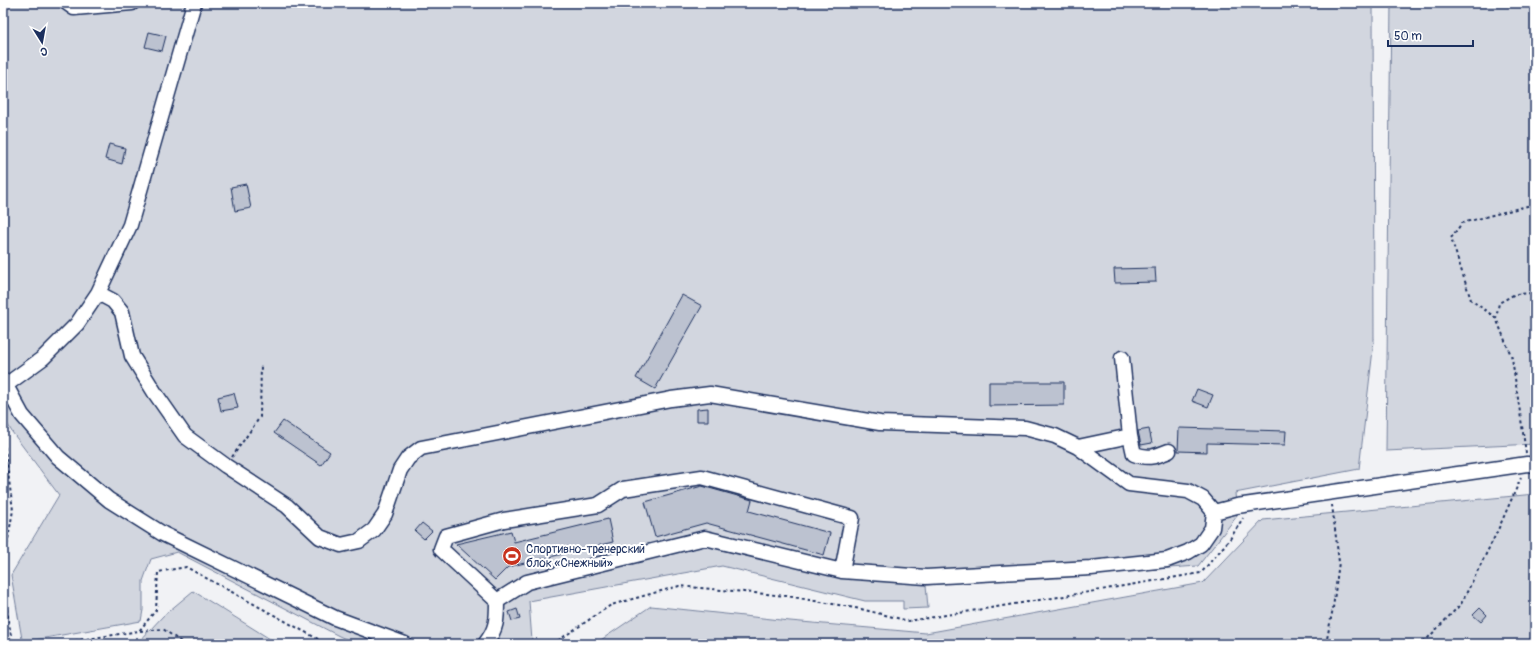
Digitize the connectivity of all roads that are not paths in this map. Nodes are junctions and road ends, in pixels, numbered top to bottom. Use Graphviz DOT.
graph roads {
  1 [pos="67,3"];
  2 [pos="132,3"];
  3 [pos="194,3"];
  4 [pos="98,293"];
  5 [pos="1122,358"];
  6 [pos="4,382"];
  7 [pos="1130,436"];
  8 [pos="1078,447"];
  9 [pos="1169,451"];
  10 [pos="1531,464"];
  11 [pos="1214,512"];
  12 [pos="842,571"];
  13 [pos="497,600"];
  14 [pos="405,644"];
  15 [pos="485,644"];
  1 -- 2 [label="lane"];
  3 -- 4 [label="lane"];
  4 -- 6 [label="lane"];
  4 -- 8 [label="lane"];
  5 -- 7 [label="lane"];
  6 -- 14 [label="lane"];
  7 -- 8 [label="lane"];
  7 -- 9 [label="lane"];
  8 -- 11 [label="lane"];
  10 -- 11 [label="lane"];
  11 -- 12 [label="lane"];
  12 -- 13 [label="lane"];
  12 -- 13 [label="lane"];
  13 -- 15 [label="lane"];
}
